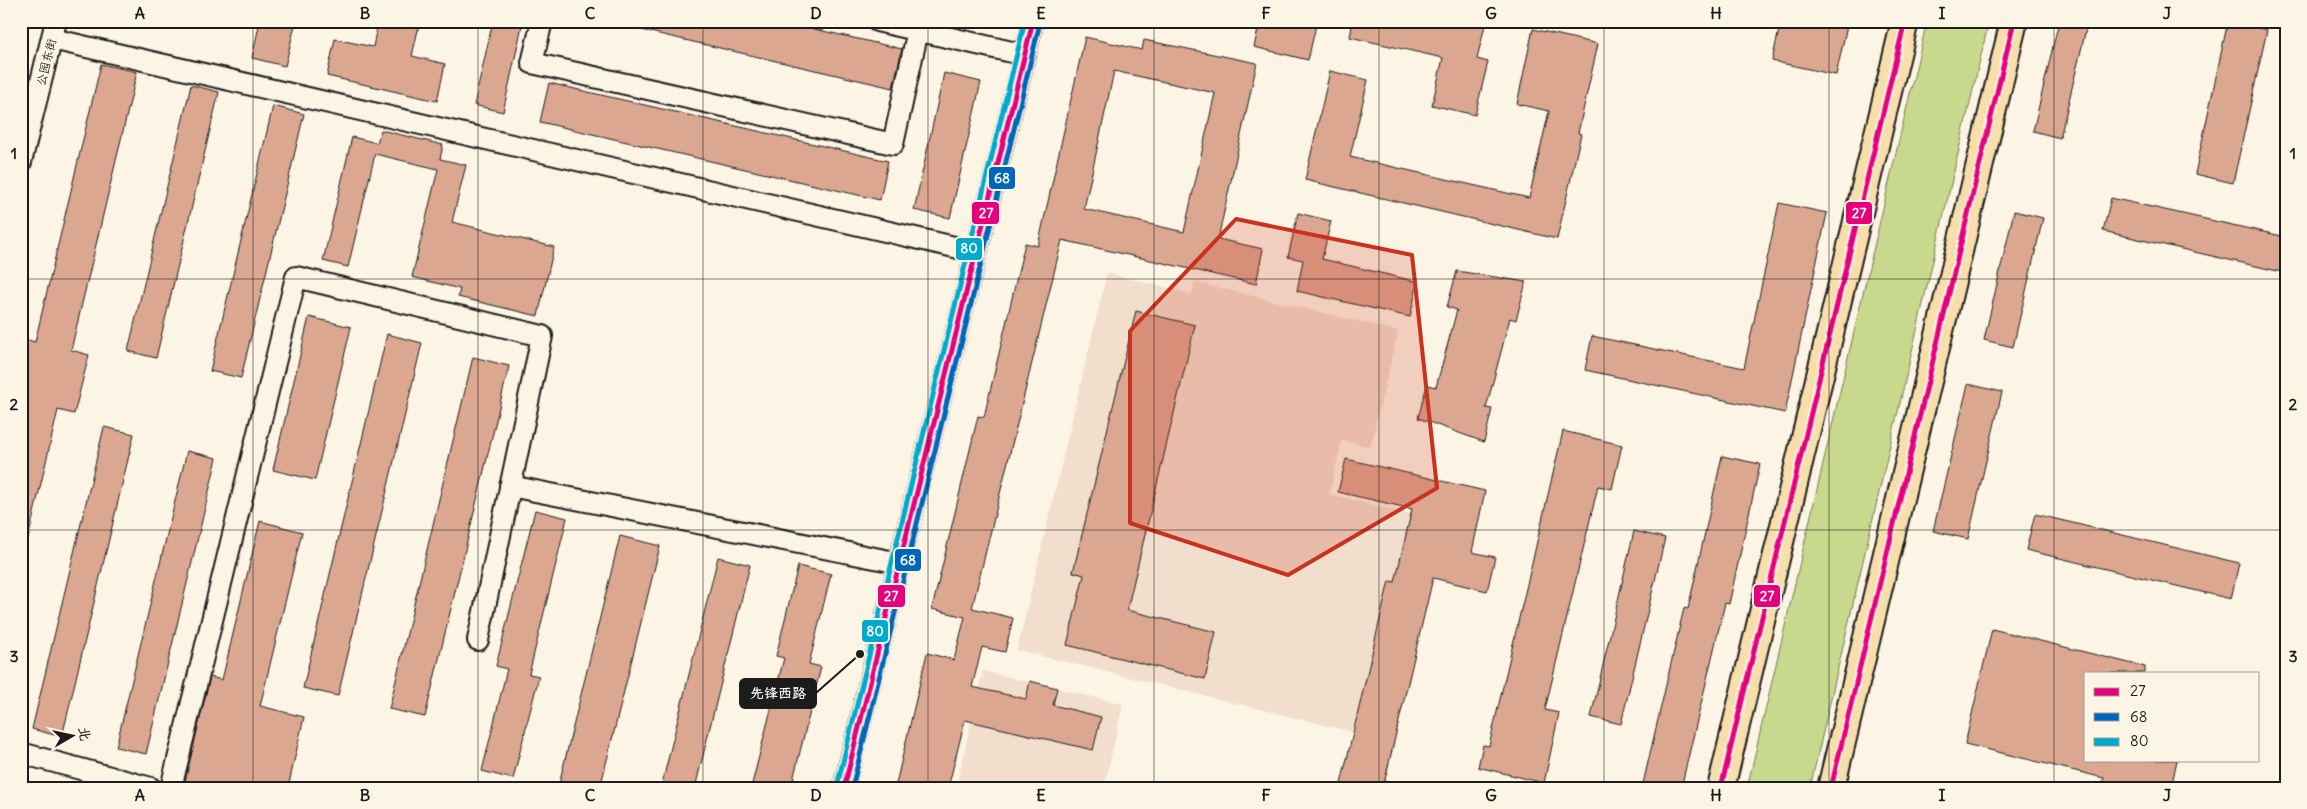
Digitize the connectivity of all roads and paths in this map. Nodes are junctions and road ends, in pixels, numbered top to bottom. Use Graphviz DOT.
graph roads {
  1 [pos="542,21"];
  2 [pos="877,21"];
  3 [pos="1033,21"];
  4 [pos="1905,21"];
  5 [pos="2014,21"];
  6 [pos="919,26"];
  7 [pos="54,30"];
  8 [pos="1025,54"];
  9 [pos="21,162"];
  10 [pos="976,252"];
  11 [pos="510,486"];
  12 [pos="900,563"];
  13 [pos="478,640"];
  14 [pos="21,754"];
  15 [pos="151,788"];
  16 [pos="171,788"];
  17 [pos="844,788"];
  18 [pos="1721,788"];
  19 [pos="1831,788"];
  1 -- 6 [label="street"];
  2 -- 6 [label="street"];
  3 -- 8 [label="street"];
  4 -- 18 [label="main road"];
  5 -- 19 [label="main road"];
  6 -- 8 [label="street"];
  7 -- 9 [label="street, 公园东街"];
  7 -- 10 [label="street"];
  8 -- 10 [label="street"];
  10 -- 12 [label="street"];
  11 -- 12 [label="street"];
  11 -- 13 [label="street"];
  11 -- 16 [label="street"];
  12 -- 17 [label="street"];
  14 -- 15 [label="street"];
}
